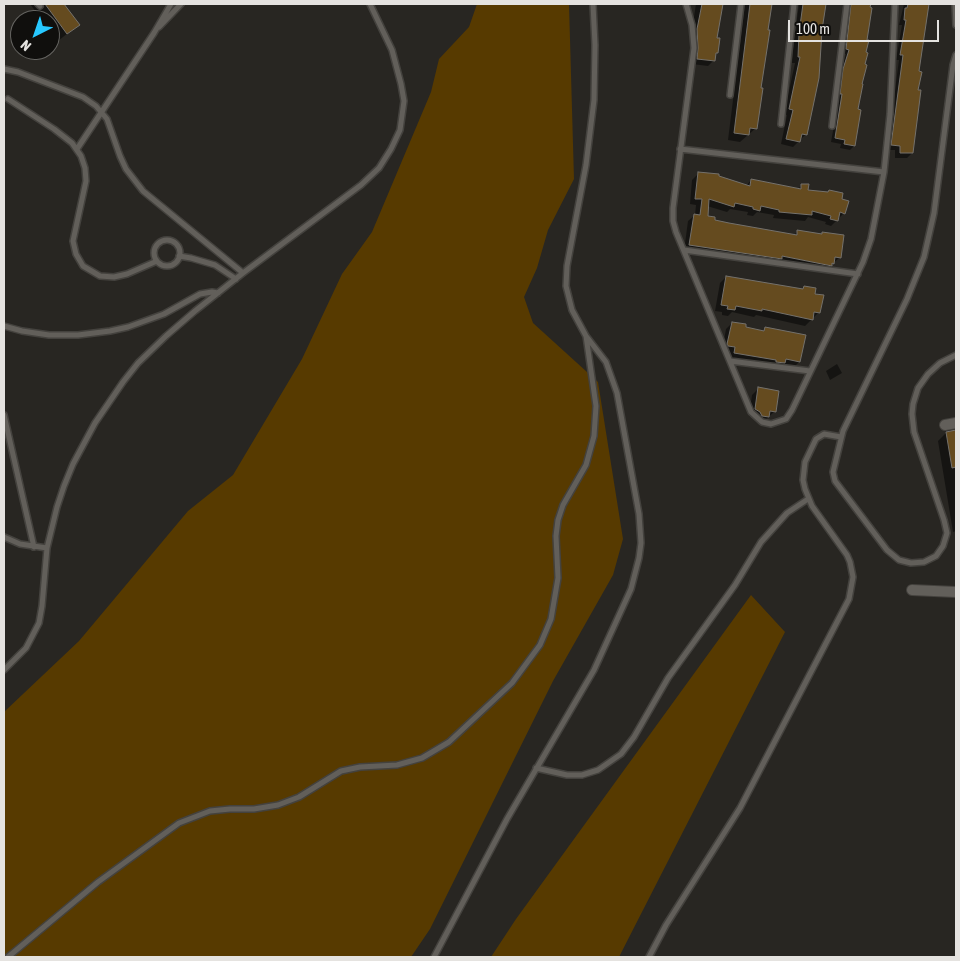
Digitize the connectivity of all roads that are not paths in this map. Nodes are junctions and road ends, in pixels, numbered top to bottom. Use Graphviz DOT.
graph roads {
  1 [pos="171,4"];
  2 [pos="182,4"];
  3 [pos="369,4"];
  4 [pos="593,4"];
  5 [pos="686,4"];
  6 [pos="741,4"];
  7 [pos="794,4"];
  8 [pos="847,4"];
  9 [pos="895,4"];
  10 [pos="955,4"];
  11 [pos="956,17"];
  12 [pos="956,25"];
  13 [pos="154,33"];
  14 [pos="956,55"];
  15 [pos="4,69"];
  16 [pos="730,95"];
  17 [pos="8,99"];
  18 [pos="102,111"];
  19 [pos="781,124"];
  20 [pos="832,126"];
  21 [pos="77,149"];
  22 [pos="680,149"];
  23 [pos="884,172"];
  24 [pos="684,250"];
  25 [pos="179,256"];
  26 [pos="157,261"];
  27 [pos="243,273"];
  28 [pos="858,274"];
  29 [pos="236,279"];
  30 [pos="218,293"];
  31 [pos="4,326"];
  32 [pos="586,336"];
  33 [pos="956,355"];
  34 [pos="730,360"];
  35 [pos="810,372"];
  36 [pos="4,414"];
  37 [pos="956,423"];
  38 [pos="945,425"];
  39 [pos="840,437"];
  40 [pos="808,498"];
  41 [pos="4,537"];
  42 [pos="34,547"];
  43 [pos="47,548"];
  44 [pos="912,590"];
  45 [pos="956,592"];
  46 [pos="4,670"];
  47 [pos="536,768"];
  48 [pos="8,957"];
  49 [pos="434,957"];
  50 [pos="650,957"];
  1 -- 13 [label="lane"];
  2 -- 13 [label="lane"];
  3 -- 27 [label="lane"];
  4 -- 32 [label="lane"];
  5 -- 22 [label="lane"];
  6 -- 16 [label="lane"];
  7 -- 19 [label="lane"];
  8 -- 20 [label="lane"];
  9 -- 23 [label="lane"];
  10 -- 11 [label="lane"];
  11 -- 12 [label="lane"];
  13 -- 18 [label="lane"];
  14 -- 39 [label="lane"];
  15 -- 18 [label="lane"];
  17 -- 21 [label="lane"];
  18 -- 21 [label="lane"];
  18 -- 27 [label="lane"];
  21 -- 26 [label="lane"];
  22 -- 23 [label="lane"];
  22 -- 24 [label="lane"];
  23 -- 28 [label="lane"];
  24 -- 28 [label="lane"];
  24 -- 34 [label="lane"];
  25 -- 26 [label="lane"];
  25 -- 26 [label="lane"];
  25 -- 29 [label="lane"];
  27 -- 29 [label="lane"];
  28 -- 35 [label="lane"];
  29 -- 30 [label="lane"];
  30 -- 31 [label="lane"];
  30 -- 43 [label="lane"];
  32 -- 47 [label="lane"];
  32 -- 48 [label="lane"];
  33 -- 39 [label="lane"];
  34 -- 35 [label="lane"];
  34 -- 35 [label="lane"];
  36 -- 42 [label="lane"];
  37 -- 38 [label="street"];
  39 -- 40 [label="lane"];
  40 -- 47 [label="lane"];
  40 -- 50 [label="lane"];
  41 -- 42 [label="lane"];
  42 -- 43 [label="lane"];
  43 -- 46 [label="lane"];
  44 -- 45 [label="street"];
  47 -- 49 [label="lane"];
}
